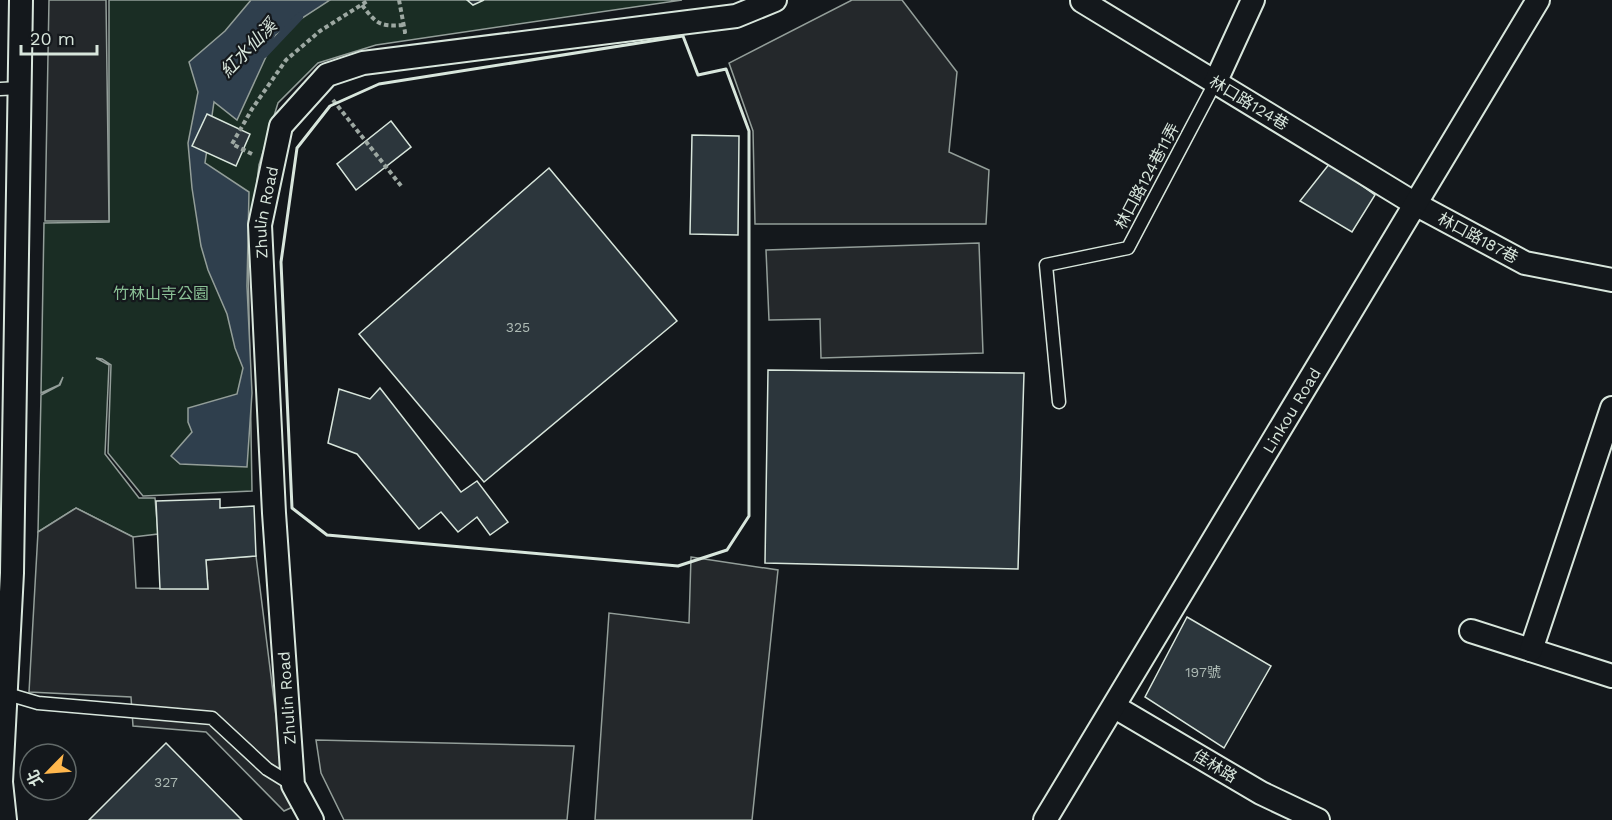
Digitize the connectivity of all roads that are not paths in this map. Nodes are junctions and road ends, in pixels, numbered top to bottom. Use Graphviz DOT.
graph roads {
  1 [pos="21,0"];
  2 [pos="775,0"];
  3 [pos="1082,0"];
  4 [pos="1253,0"];
  5 [pos="1538,0"];
  6 [pos="1215,83"];
  7 [pos="10,88"];
  8 [pos="1416,205"];
  9 [pos="1612,280"];
  10 [pos="1059,402"];
  11 [pos="1612,408"];
  12 [pos="1471,631"];
  13 [pos="1531,650"];
  14 [pos="1612,676"];
  15 [pos="2,692"];
  16 [pos="1115,707"];
  17 [pos="293,784"];
  18 [pos="5,820"];
  19 [pos="312,820"];
  20 [pos="1046,820"];
  21 [pos="1318,820"];
  1 -- 7 [label="street"];
  2 -- 17 [label="street, Zhulin Road"];
  3 -- 6 [label="street, 林口路124巷"];
  4 -- 6 [label="street"];
  5 -- 8 [label="street, Linkou Road"];
  6 -- 8 [label="street, 林口路124巷"];
  6 -- 10 [label="lane, 林口路124巷11弄"];
  7 -- 15 [label="street"];
  8 -- 9 [label="street, 林口路187巷"];
  8 -- 16 [label="street, Linkou Road"];
  11 -- 13 [label="street"];
  12 -- 13 [label="street"];
  13 -- 14 [label="street"];
  15 -- 17 [label="lane"];
  15 -- 18 [label="street"];
  16 -- 20 [label="street, Linkou Road"];
  16 -- 21 [label="street, 佳林路"];
  17 -- 19 [label="street, Zhulin Road"];
}
